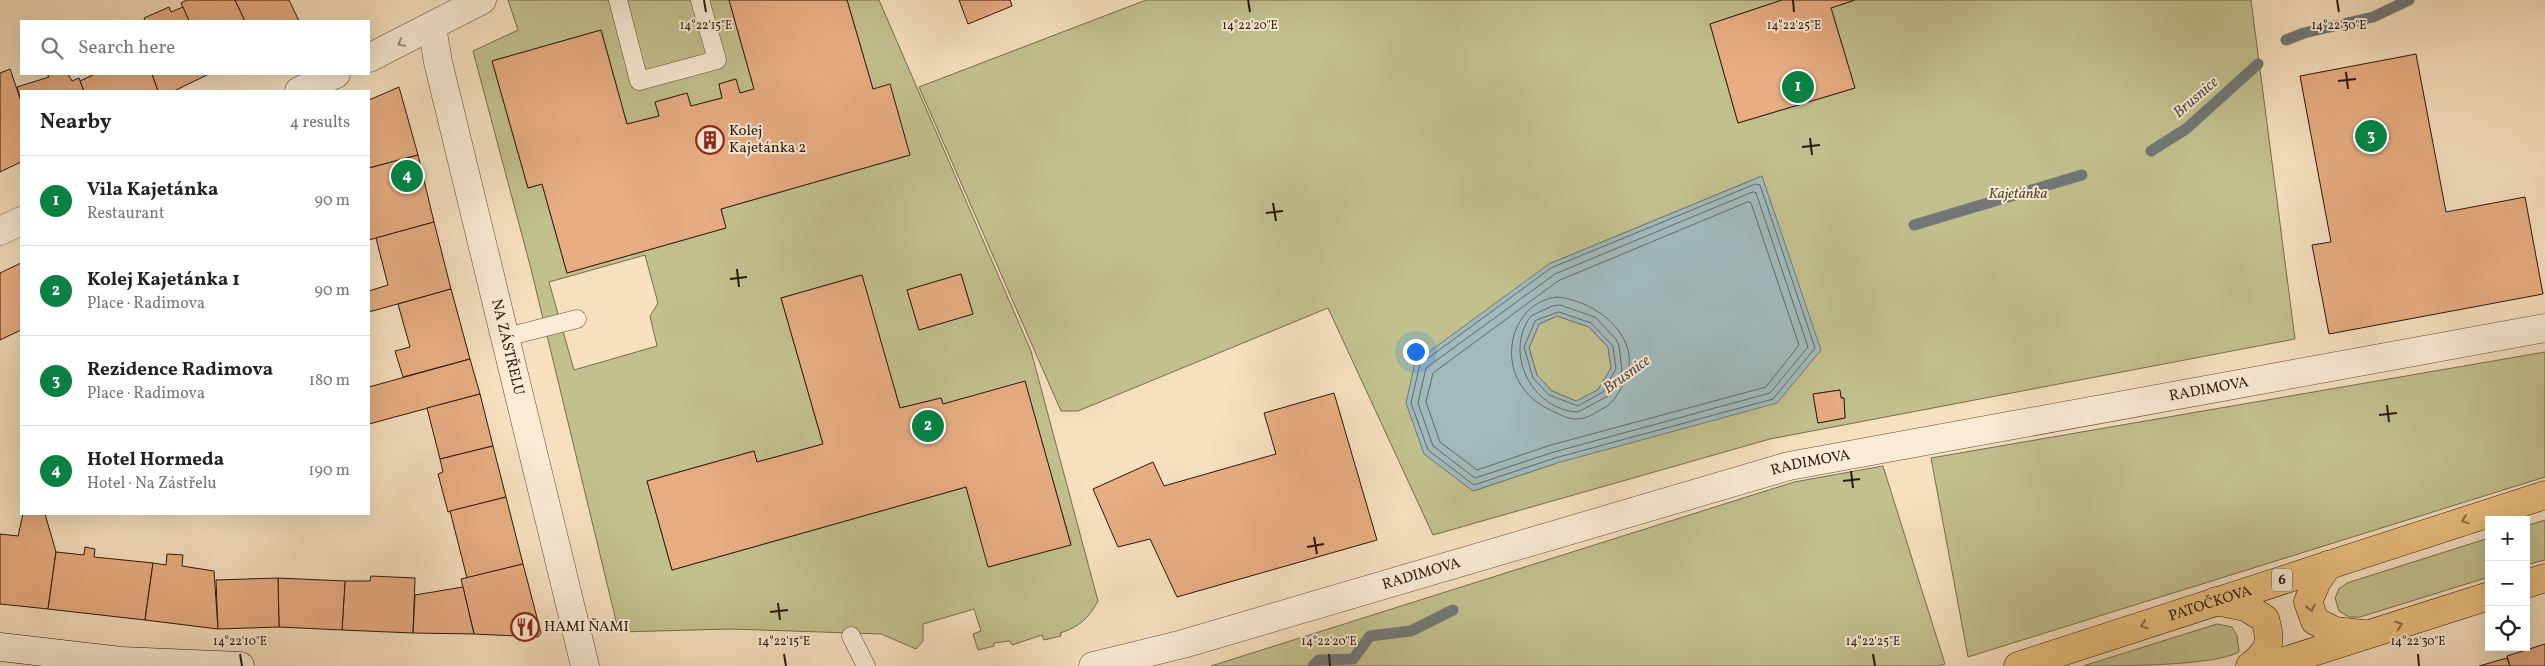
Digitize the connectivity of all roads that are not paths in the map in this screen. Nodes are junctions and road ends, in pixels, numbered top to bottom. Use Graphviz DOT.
graph roads {
  1 [pos="482,0"];
  2 [pos="618,0"];
  3 [pos="700,0"];
  4 [pos="432,26"];
  5 [pos="370,57"];
  6 [pos="334,75"];
  7 [pos="300,90"];
  8 [pos="20,221"];
  9 [pos="0,231"];
  10 [pos="577,319"];
  11 [pos="2545,328"];
  12 [pos="506,337"];
  13 [pos="2545,495"];
  14 [pos="2328,565"];
  15 [pos="2545,578"];
  16 [pos="2530,583"];
  17 [pos="2485,597"];
  18 [pos="2216,601"];
  19 [pos="2369,634"];
  20 [pos="851,636"];
  21 [pos="0,647"];
  22 [pos="240,666"];
  23 [pos="586,666"];
  24 [pos="866,666"];
  25 [pos="1092,666"];
  26 [pos="2018,666"];
  27 [pos="2250,666"];
  28 [pos="2269,666"];
  1 -- 4 [label="street"];
  2 -- 3 [label="lane"];
  4 -- 5 [label="street, one-way"];
  4 -- 12 [label="street, NA ZÁSTŘELU"];
  6 -- 7 [label="street"];
  8 -- 9 [label="street"];
  10 -- 12 [label="lane"];
  11 -- 25 [label="street, RADIMOVA"];
  12 -- 23 [label="street, NA ZÁSTŘELU"];
  13 -- 14 [label="main road, PATOČKOVA / 6, one-way"];
  14 -- 18 [label="main road, PATOČKOVA / 6"];
  14 -- 19 [label="main road, one-way"];
  15 -- 16 [label="main road"];
  19 -- 17 [label="main road, one-way"];
  18 -- 26 [label="main road, PATOČKOVA / 6, one-way"];
  18 -- 27 [label="main road"];
  19 -- 28 [label="main road"];
  20 -- 24 [label="lane"];
  21 -- 22 [label="street"];
}
